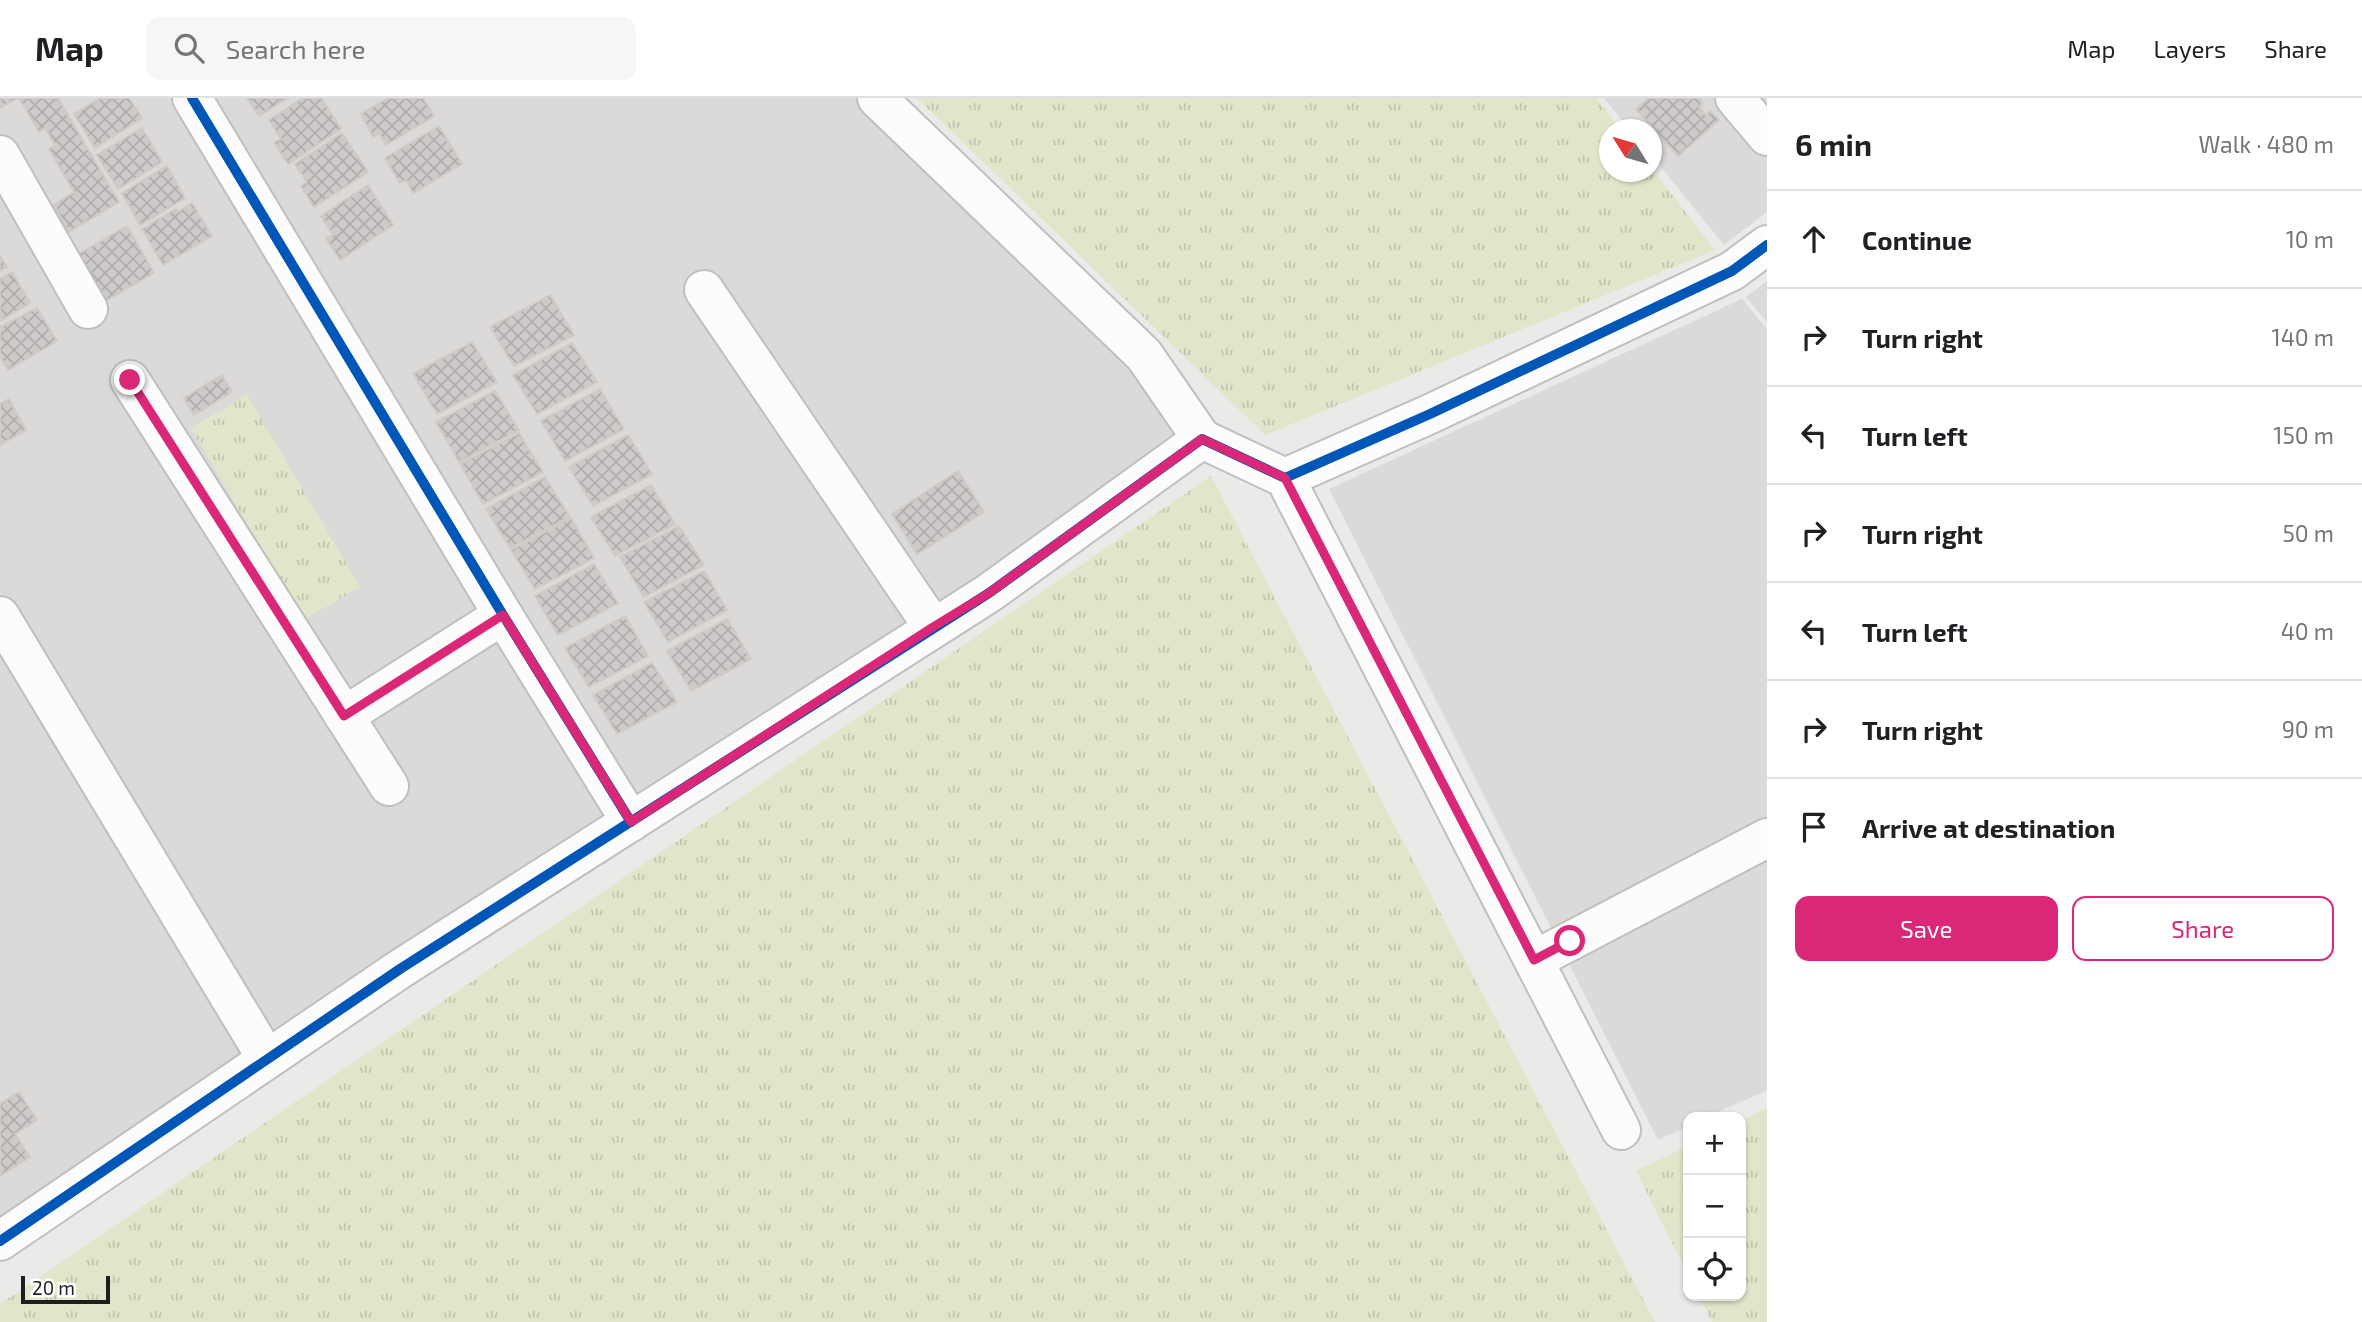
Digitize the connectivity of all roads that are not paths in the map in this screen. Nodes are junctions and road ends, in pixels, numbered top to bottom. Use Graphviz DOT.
graph roads {
  1 [pos="192,98"];
  2 [pos="877,98"];
  3 [pos="1735,98"];
  4 [pos="1767,136"];
  5 [pos="0,155"];
  6 [pos="1767,245"];
  7 [pos="704,290"];
  8 [pos="88,309"];
  9 [pos="130,380"];
  10 [pos="1202,439"];
  11 [pos="1285,478"];
  12 [pos="503,615"];
  13 [pos="0,616"];
  14 [pos="933,627"];
  15 [pos="344,716"];
  16 [pos="388,786"];
  17 [pos="631,822"];
  18 [pos="1767,838"];
  19 [pos="1534,960"];
  20 [pos="267,1059"];
  21 [pos="1621,1130"];
  22 [pos="0,1241"];
  1 -- 12 [label="street"];
  2 -- 10 [label="street"];
  3 -- 4 [label="street"];
  5 -- 8 [label="street"];
  6 -- 11 [label="street"];
  7 -- 14 [label="street"];
  9 -- 15 [label="street"];
  10 -- 11 [label="street"];
  10 -- 14 [label="street"];
  11 -- 19 [label="street"];
  12 -- 15 [label="street"];
  12 -- 17 [label="street"];
  13 -- 20 [label="street"];
  14 -- 17 [label="street"];
  15 -- 16 [label="street"];
  17 -- 20 [label="street"];
  18 -- 19 [label="street"];
  19 -- 21 [label="street"];
  20 -- 22 [label="street"];
}
